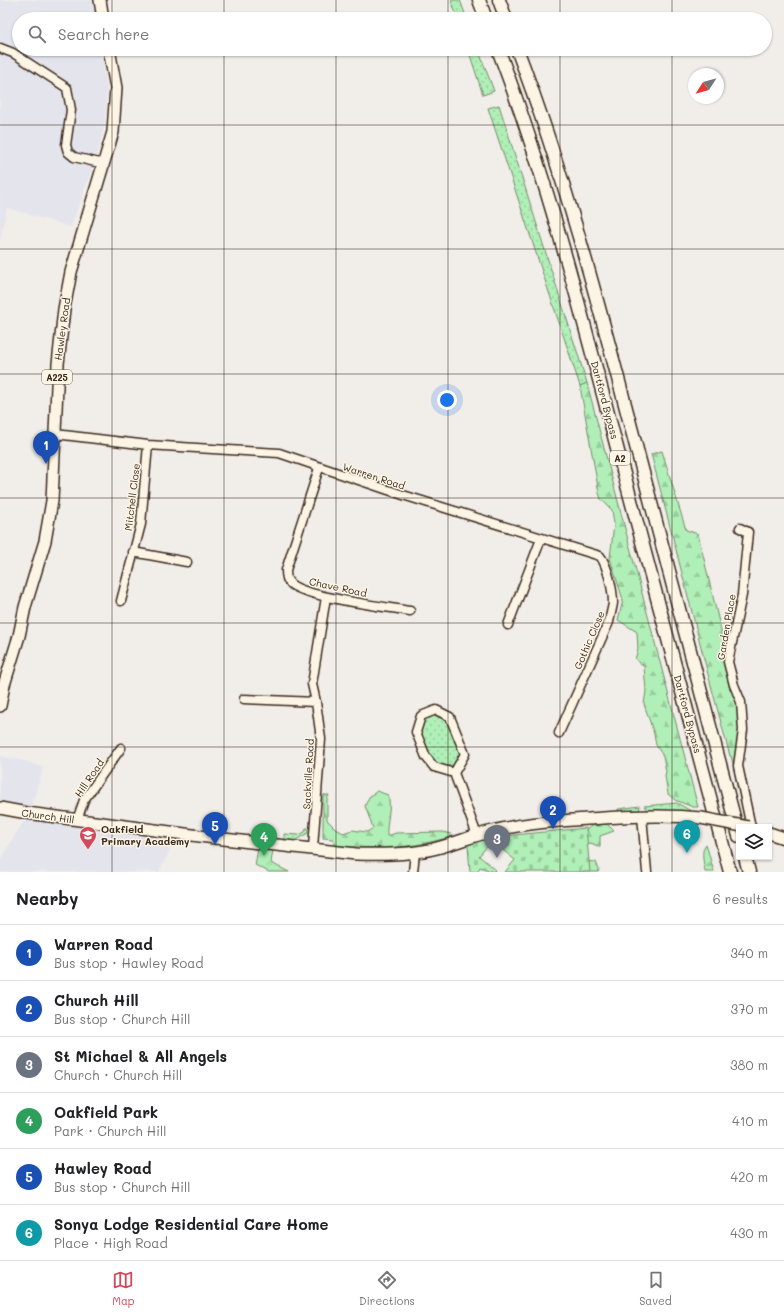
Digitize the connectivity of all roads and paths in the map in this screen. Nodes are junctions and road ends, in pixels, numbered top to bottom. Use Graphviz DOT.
graph roads {
  1 [pos="100,0"];
  2 [pos="479,0"];
  3 [pos="499,0"];
  4 [pos="102,12"];
  5 [pos="483,12"];
  6 [pos="503,12"];
  7 [pos="0,48"];
  8 [pos="12,53"];
  9 [pos="18,56"];
  10 [pos="109,56"];
  11 [pos="500,56"];
  12 [pos="520,56"];
  13 [pos="104,164"];
  14 [pos="55,434"];
  15 [pos="148,445"];
  16 [pos="319,468"];
  17 [pos="740,528"];
  18 [pos="541,539"];
  19 [pos="133,552"];
  20 [pos="595,555"];
  21 [pos="188,562"];
  22 [pos="326,597"];
  23 [pos="120,601"];
  24 [pos="410,611"];
  25 [pos="508,625"];
  26 [pos="244,699"];
  27 [pos="316,702"];
  28 [pos="0,704"];
  29 [pos="559,733"];
  30 [pos="121,748"];
  31 [pos="454,773"];
  32 [pos="0,808"];
  33 [pos="642,816"];
  34 [pos="77,820"];
  35 [pos="736,824"];
  36 [pos="749,824"];
  37 [pos="736,825"];
  38 [pos="772,834"];
  39 [pos="477,835"];
  40 [pos="784,838"];
  41 [pos="314,848"];
  42 [pos="415,852"];
  43 [pos="746,860"];
  44 [pos="413,872"];
  45 [pos="647,872"];
  46 [pos="730,872"];
  47 [pos="749,872"];
  1 -- 4 [label="main road"];
  2 -- 5 [label="highway"];
  3 -- 6 [label="highway"];
  7 -- 8 [label="street"];
  9 -- 13 [label="street"];
  10 -- 13 [label="main road, Hawley Road / A225"];
  11 -- 46 [label="highway, Dartford Bypass / A2"];
  12 -- 37 [label="highway, Dartford Bypass / A2"];
  13 -- 14 [label="main road, Hawley Road / A225"];
  14 -- 15 [label="street, Warren Road"];
  14 -- 28 [label="main road, Hawley Road / A225"];
  15 -- 16 [label="street, Warren Road"];
  15 -- 19 [label="street, Mitchell Close"];
  16 -- 18 [label="street, Warren Road"];
  16 -- 22 [label="street, Chave Road"];
  17 -- 36 [label="street, Garden Place"];
  18 -- 20 [label="street, Warren Road"];
  18 -- 25 [label="street"];
  19 -- 21 [label="street"];
  19 -- 23 [label="street, Mitchell Close"];
  20 -- 29 [label="street, Gothic Close"];
  22 -- 24 [label="street, Chave Road"];
  22 -- 27 [label="street, Sackville Road"];
  26 -- 27 [label="street"];
  27 -- 41 [label="street, Sackville Road"];
  30 -- 34 [label="street, Hill Road"];
  31 -- 31 [label="street"];
  31 -- 39 [label="street"];
  32 -- 34 [label="main road, Church Hill"];
  33 -- 35 [label="main road, Church Hill, bridge"];
  33 -- 39 [label="main road, Church Hill"];
  33 -- 45 [label="street"];
  34 -- 41 [label="main road, Church Hill"];
  38 -- 40 [label="main road"];
  39 -- 42 [label="main road, Church Hill"];
  41 -- 42 [label="main road, Church Hill"];
  42 -- 44 [label="street"];
  43 -- 47 [label="highway"];
}
